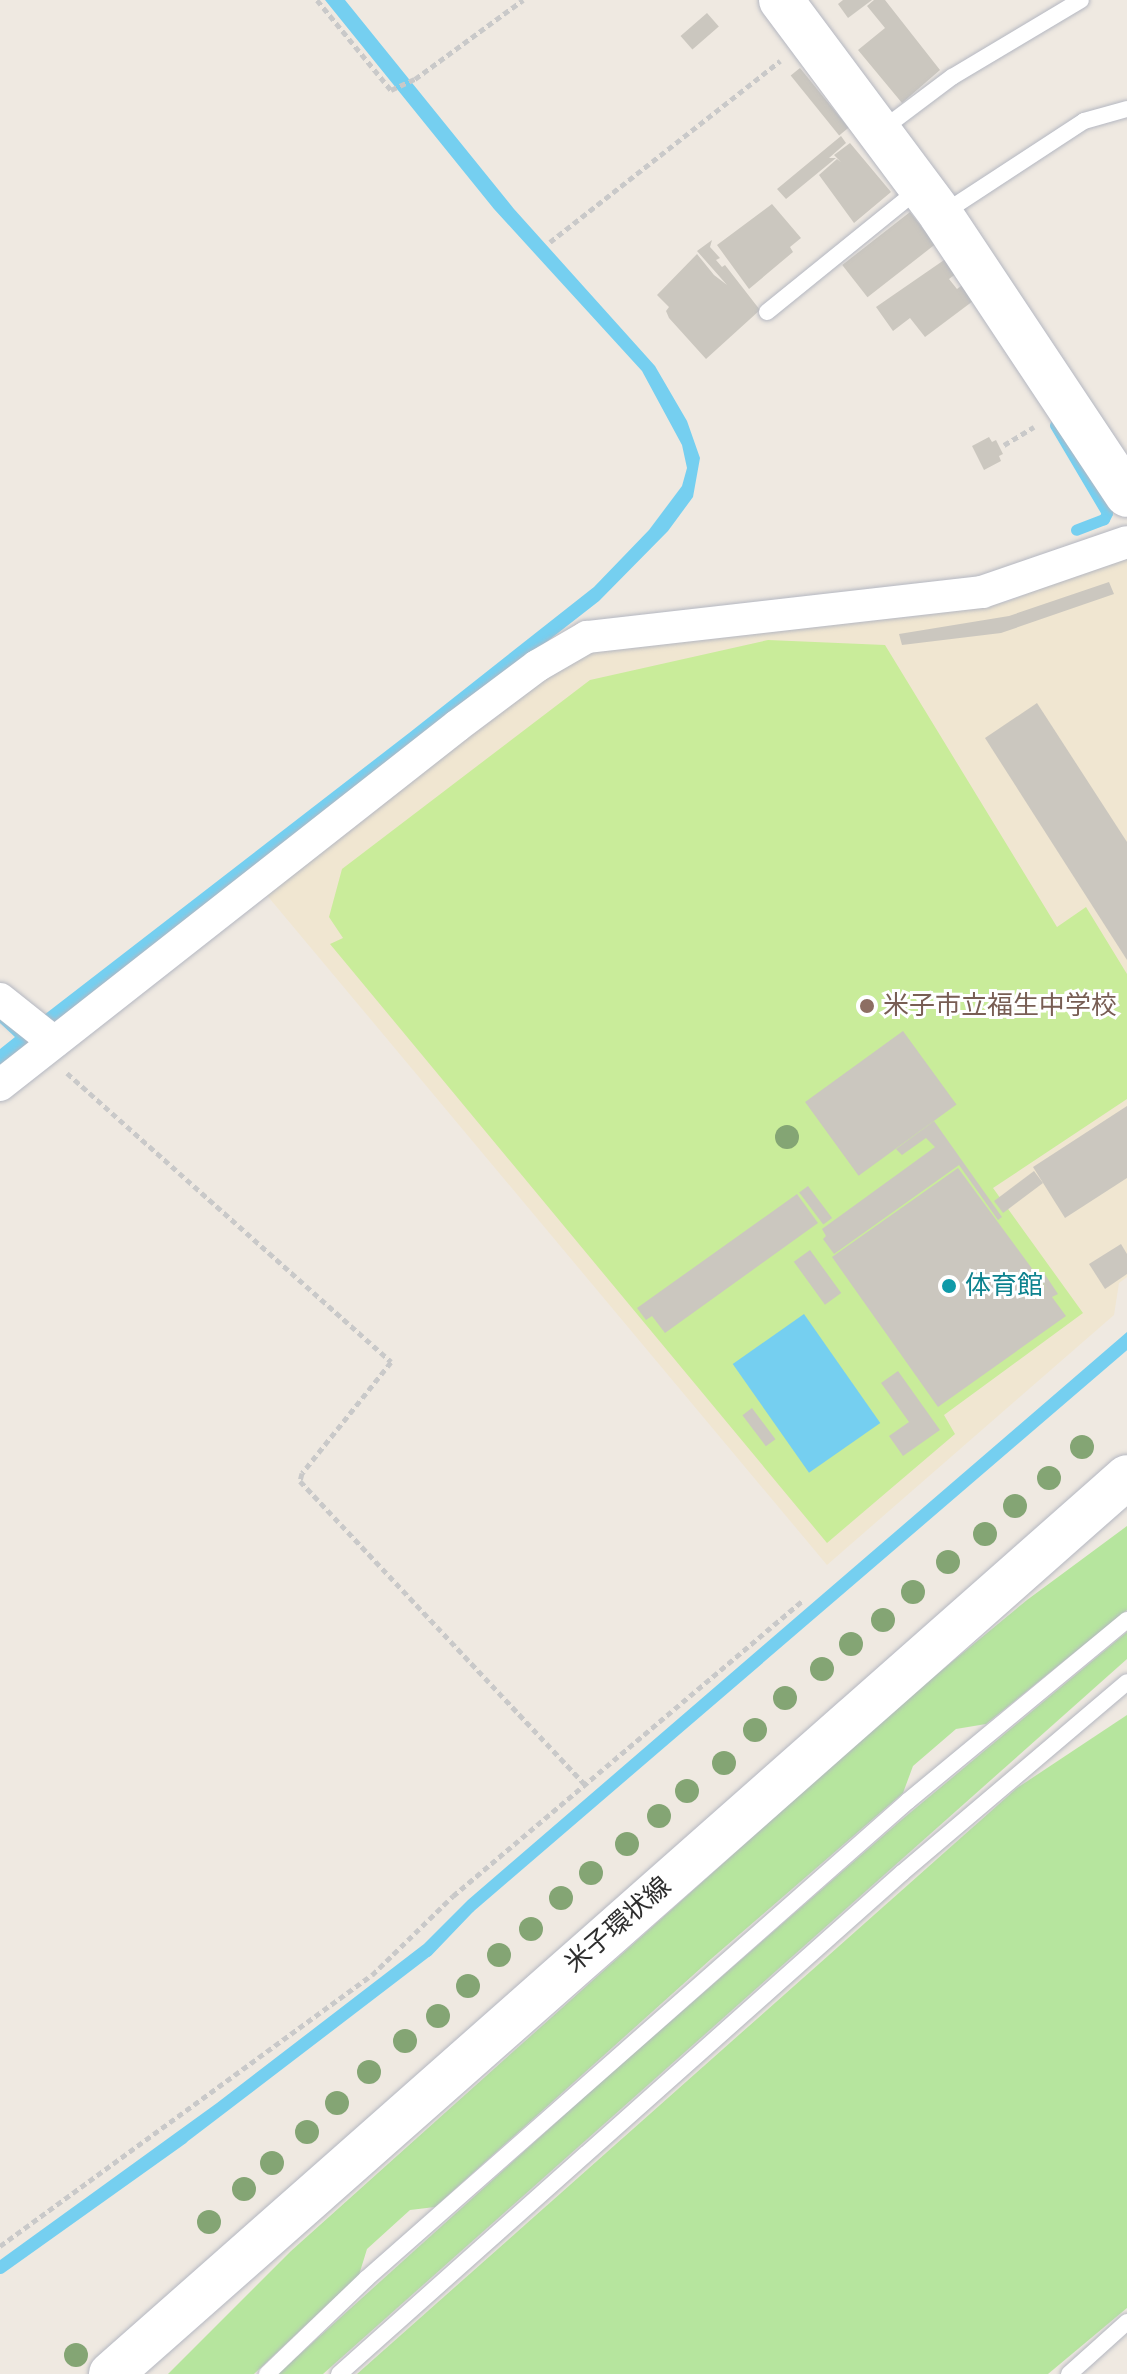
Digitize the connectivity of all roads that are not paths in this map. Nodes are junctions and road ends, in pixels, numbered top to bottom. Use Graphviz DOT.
graph roads {
  1 [pos="781,0"];
  2 [pos="1081,0"];
  3 [pos="1127,109"];
  4 [pos="879,132"];
  5 [pos="931,201"];
  6 [pos="767,312"];
  7 [pos="1127,495"];
  8 [pos="1127,542"];
  9 [pos="12,1009"];
  10 [pos="48,1046"];
  11 [pos="0,1085"];
  12 [pos="1127,1477"];
  13 [pos="1127,1620"];
  14 [pos="1127,1682"];
  15 [pos="1127,2322"];
  16 [pos="111,2374"];
  17 [pos="267,2374"];
  18 [pos="339,2374"];
  19 [pos="1069,2374"];
  1 -- 4 [label="main road"];
  2 -- 4 [label="lane"];
  3 -- 5 [label="lane"];
  4 -- 5 [label="main road"];
  5 -- 6 [label="lane"];
  5 -- 7 [label="main road"];
  8 -- 10 [label="street"];
  9 -- 10 [label="street"];
  10 -- 11 [label="street"];
  12 -- 16 [label="main road, 米子環状線"];
  13 -- 17 [label="lane"];
  14 -- 18 [label="lane"];
  15 -- 19 [label="lane"];
}
